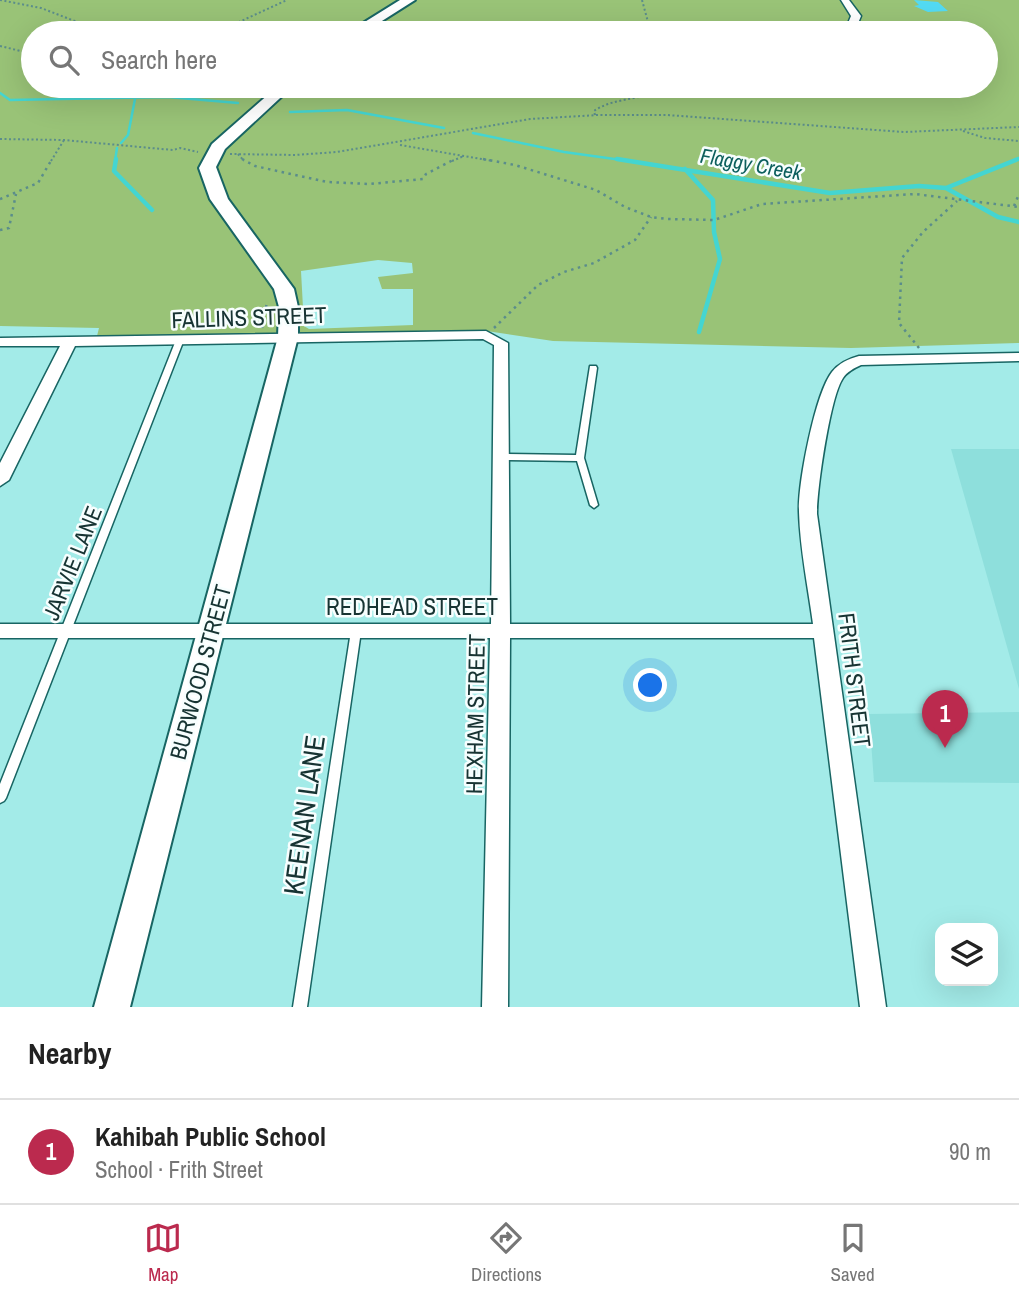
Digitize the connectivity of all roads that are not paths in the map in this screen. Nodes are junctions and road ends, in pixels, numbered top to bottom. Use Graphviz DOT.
graph roads {
  1 [pos="409,0"];
  2 [pos="845,0"];
  3 [pos="374,21"];
  4 [pos="854,21"];
  5 [pos="273,98"];
  6 [pos="288,337"];
  7 [pos="492,337"];
  8 [pos="0,342"];
  9 [pos="70,342"];
  10 [pos="180,342"];
  11 [pos="1019,358"];
  12 [pos="593,368"];
  13 [pos="502,457"];
  14 [pos="580,458"];
  15 [pos="0,480"];
  16 [pos="594,505"];
  17 [pos="501,630"];
  18 [pos="0,631"];
  19 [pos="66,631"];
  20 [pos="211,631"];
  21 [pos="356,631"];
  22 [pos="824,631"];
  23 [pos="0,798"];
  24 [pos="111,1007"];
  25 [pos="300,1007"];
  26 [pos="495,1007"];
  27 [pos="873,1007"];
  1 -- 3 [label="main road"];
  2 -- 4 [label="street"];
  5 -- 6 [label="main road, BURWOOD STREET"];
  6 -- 7 [label="street, FALLINS STREET"];
  6 -- 10 [label="street, FALLINS STREET"];
  6 -- 20 [label="main road, BURWOOD STREET"];
  7 -- 13 [label="street, HEXHAM STREET"];
  8 -- 9 [label="street, FALLINS STREET"];
  9 -- 10 [label="street, FALLINS STREET"];
  9 -- 15 [label="street"];
  10 -- 19 [label="lane, JARVIE LANE"];
  11 -- 22 [label="street, FRITH STREET"];
  12 -- 14 [label="lane"];
  13 -- 14 [label="lane"];
  13 -- 17 [label="street, HEXHAM STREET"];
  14 -- 16 [label="lane"];
  17 -- 21 [label="street, REDHEAD STREET"];
  17 -- 22 [label="street, REDHEAD STREET"];
  17 -- 26 [label="street, HEXHAM STREET"];
  18 -- 19 [label="street, REDHEAD STREET"];
  19 -- 20 [label="street, REDHEAD STREET"];
  19 -- 23 [label="lane, JARVIE LANE"];
  20 -- 21 [label="street, REDHEAD STREET"];
  20 -- 24 [label="main road, BURWOOD STREET"];
  21 -- 25 [label="lane, KEENAN LANE"];
  22 -- 27 [label="street, FRITH STREET"];
}
